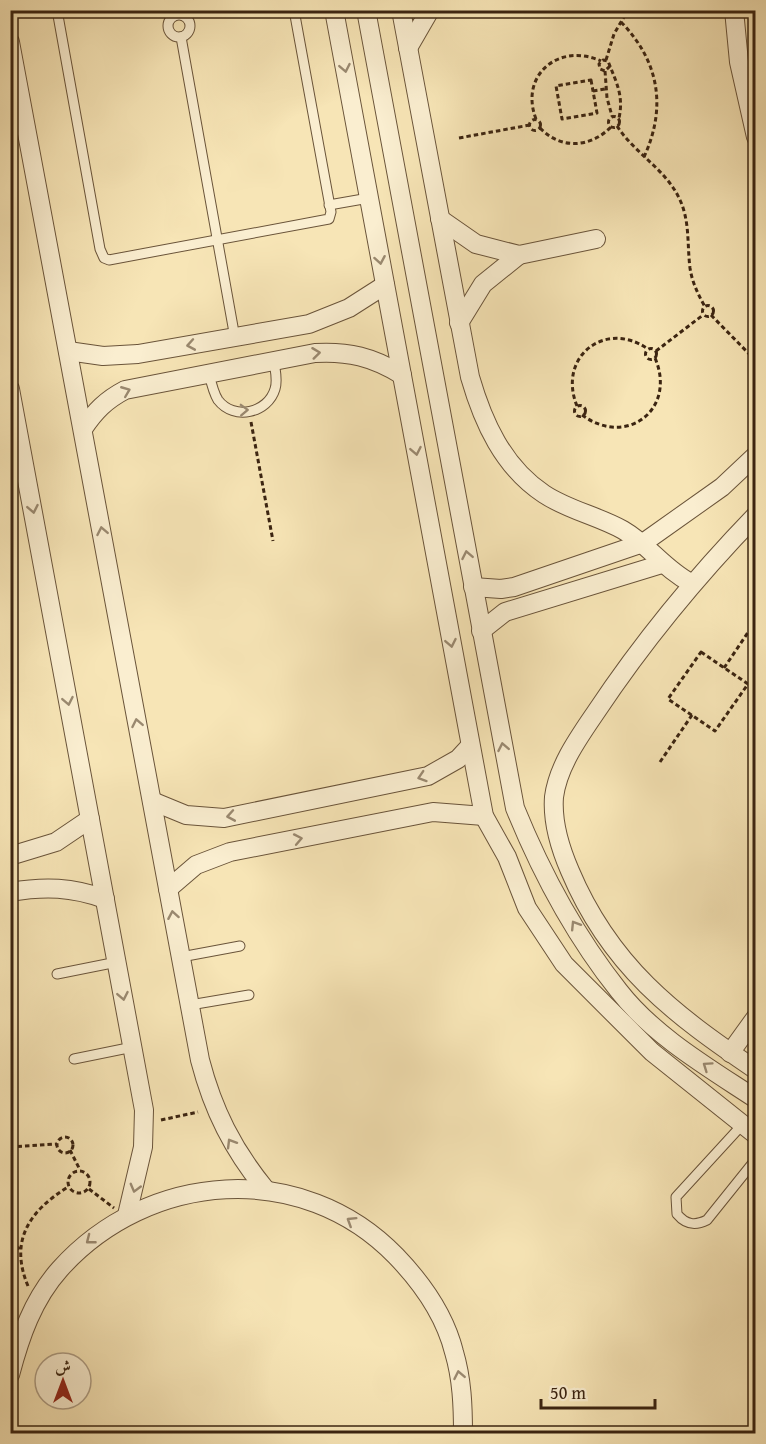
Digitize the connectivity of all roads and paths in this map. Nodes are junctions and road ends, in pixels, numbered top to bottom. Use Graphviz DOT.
graph roads {
  1 [pos="57,10"];
  2 [pos="294,10"];
  3 [pos="334,10"];
  4 [pos="366,10"];
  5 [pos="401,10"];
  6 [pos="430,10"];
  7 [pos="628,10"];
  8 [pos="734,10"];
  9 [pos="175,13"];
  10 [pos="621,22"];
  11 [pos="181,37"];
  12 [pos="10,42"];
  13 [pos="408,48"];
  14 [pos="606,60"];
  15 [pos="601,61"];
  16 [pos="610,66"];
  17 [pos="605,71"];
  18 [pos="605,89"];
  19 [pos="593,91"];
  20 [pos="751,97"];
  21 [pos="612,116"];
  22 [pos="619,118"];
  23 [pos="536,119"];
  24 [pos="530,125"];
  25 [pos="612,126"];
  26 [pos="617,126"];
  27 [pos="540,128"];
  28 [pos="756,137"];
  29 [pos="459,138"];
  30 [pos="391,148"];
  31 [pos="361,154"];
  32 [pos="645,157"];
  33 [pos="369,198"];
  34 [pos="329,205"];
  35 [pos="404,218"];
  36 [pos="440,219"];
  37 [pos="374,224"];
  38 [pos="596,239"];
  39 [pos="218,240"];
  40 [pos="519,255"];
  41 [pos="385,285"];
  42 [pos="705,307"];
  43 [pos="704,315"];
  44 [pos="711,315"];
  45 [pos="459,323"];
  46 [pos="235,338"];
  47 [pos="648,349"];
  48 [pos="68,351"];
  49 [pos="656,351"];
  50 [pos="655,358"];
  51 [pos="274,361"];
  52 [pos="756,361"];
  53 [pos="209,373"];
  54 [pos="402,375"];
  55 [pos="10,389"];
  56 [pos="577,406"];
  57 [pos="249,412"];
  58 [pos="582,416"];
  59 [pos="82,429"];
  60 [pos="15,432"];
  61 [pos="756,455"];
  62 [pos="756,514"];
  63 [pos="273,541"];
  64 [pos="643,543"];
  65 [pos="662,564"];
  66 [pos="691,583"];
  67 [pos="473,587"];
  68 [pos="481,631"];
  69 [pos="756,631"];
  70 [pos="724,668"];
  71 [pos="748,684"];
  72 [pos="756,690"];
  73 [pos="692,715"];
  74 [pos="470,746"];
  75 [pos="660,762"];
  76 [pos="152,801"];
  77 [pos="484,816"];
  78 [pos="90,819"];
  79 [pos="10,856"];
  80 [pos="168,889"];
  81 [pos="10,892"];
  82 [pos="105,899"];
  83 [pos="240,946"];
  84 [pos="181,957"];
  85 [pos="117,962"];
  86 [pos="57,974"];
  87 [pos="249,994"];
  88 [pos="190,1005"];
  89 [pos="756,1017"];
  90 [pos="133,1047"];
  91 [pos="730,1053"];
  92 [pos="74,1059"];
  93 [pos="756,1070"];
  94 [pos="756,1099"];
  95 [pos="198,1112"];
  96 [pos="161,1120"];
  97 [pos="749,1130"];
  98 [pos="57,1144"];
  99 [pos="10,1148"];
  100 [pos="70,1150"];
  101 [pos="756,1159"];
  102 [pos="80,1171"];
  103 [pos="69,1187"];
  104 [pos="89,1189"];
  105 [pos="266,1190"];
  106 [pos="126,1216"];
  107 [pos="20,1247"];
  108 [pos="10,1254"];
  109 [pos="35,1304"];
  110 [pos="10,1375"];
  111 [pos="462,1434"];
  1 -- 39 [label="lane"];
  2 -- 34 [label="lane"];
  3 -- 31 [label="street, one-way"];
  4 -- 30 [label="street"];
  5 -- 13 [label="street"];
  6 -- 13 [label="street"];
  7 -- 10 [label="path"];
  8 -- 20 [label="street"];
  9 -- 11 [label="lane"];
  9 -- 11 [label="lane"];
  10 -- 14 [label="path"];
  10 -- 32 [label="path"];
  11 -- 39 [label="lane"];
  12 -- 48 [label="street"];
  13 -- 36 [label="street"];
  14 -- 15 [label="path"];
  14 -- 16 [label="path"];
  15 -- 17 [label="path"];
  15 -- 23 [label="path"];
  16 -- 17 [label="path"];
  16 -- 22 [label="path"];
  17 -- 18 [label="path"];
  18 -- 19 [label="path"];
  18 -- 21 [label="path"];
  19 -- 19 [label="path"];
  20 -- 28 [label="street"];
  21 -- 22 [label="path"];
  21 -- 25 [label="path"];
  22 -- 26 [label="path"];
  23 -- 24 [label="path"];
  23 -- 27 [label="path"];
  24 -- 27 [label="path"];
  24 -- 29 [label="path"];
  25 -- 26 [label="path"];
  25 -- 27 [label="path"];
  26 -- 32 [label="path"];
  30 -- 31 [label="street"];
  30 -- 35 [label="street"];
  31 -- 33 [label="street"];
  32 -- 42 [label="path"];
  33 -- 34 [label="lane"];
  33 -- 37 [label="street"];
  34 -- 39 [label="lane"];
  35 -- 37 [label="street"];
  67 -- 35 [label="street, one-way"];
  36 -- 40 [label="street"];
  36 -- 45 [label="street"];
  37 -- 41 [label="street, one-way"];
  38 -- 40 [label="street"];
  39 -- 46 [label="lane"];
  40 -- 45 [label="street"];
  41 -- 46 [label="street"];
  41 -- 54 [label="street"];
  42 -- 43 [label="path"];
  42 -- 44 [label="path"];
  43 -- 44 [label="path"];
  43 -- 49 [label="path"];
  44 -- 52 [label="path"];
  45 -- 64 [label="street"];
  46 -- 48 [label="street, one-way"];
  47 -- 49 [label="path"];
  47 -- 50 [label="path"];
  47 -- 56 [label="path"];
  48 -- 59 [label="street"];
  49 -- 50 [label="path"];
  50 -- 58 [label="path"];
  51 -- 53 [label="street"];
  51 -- 54 [label="street, one-way"];
  51 -- 57 [label="lane"];
  53 -- 57 [label="lane, one-way"];
  59 -- 53 [label="street, one-way"];
  54 -- 74 [label="street, one-way"];
  55 -- 60 [label="street"];
  56 -- 58 [label="path"];
  56 -- 58 [label="path"];
  57 -- 63 [label="path"];
  76 -- 59 [label="street, one-way"];
  60 -- 78 [label="street, one-way"];
  61 -- 64 [label="street"];
  62 -- 66 [label="street"];
  64 -- 65 [label="street"];
  64 -- 67 [label="street"];
  65 -- 66 [label="street"];
  65 -- 68 [label="street"];
  66 -- 91 [label="street"];
  67 -- 68 [label="street"];
  94 -- 68 [label="street, one-way"];
  69 -- 70 [label="path"];
  70 -- 71 [label="path"];
  70 -- 73 [label="path"];
  71 -- 72 [label="path"];
  71 -- 73 [label="path"];
  73 -- 75 [label="path"];
  74 -- 76 [label="street, one-way"];
  74 -- 77 [label="street"];
  76 -- 80 [label="street"];
  80 -- 77 [label="street, one-way"];
  77 -- 97 [label="street"];
  78 -- 79 [label="street"];
  78 -- 82 [label="street"];
  84 -- 80 [label="street, one-way"];
  81 -- 82 [label="street"];
  82 -- 85 [label="street"];
  83 -- 84 [label="lane"];
  84 -- 88 [label="street"];
  85 -- 86 [label="lane"];
  85 -- 90 [label="street, one-way"];
  87 -- 88 [label="lane"];
  105 -- 88 [label="street, one-way"];
  89 -- 91 [label="street"];
  90 -- 92 [label="lane"];
  90 -- 106 [label="street, one-way"];
  91 -- 93 [label="street"];
  95 -- 96 [label="path"];
  97 -- 101 [label="lane"];
  98 -- 99 [label="path"];
  98 -- 100 [label="path"];
  98 -- 100 [label="path"];
  100 -- 102 [label="path"];
  102 -- 103 [label="path"];
  102 -- 104 [label="path"];
  103 -- 104 [label="path"];
  103 -- 107 [label="path"];
  104 -- 106 [label="path"];
  105 -- 106 [label="street"];
  111 -- 105 [label="street, one-way"];
  106 -- 109 [label="street, one-way"];
  107 -- 108 [label="path"];
  107 -- 109 [label="path"];
  109 -- 110 [label="street"];
}
